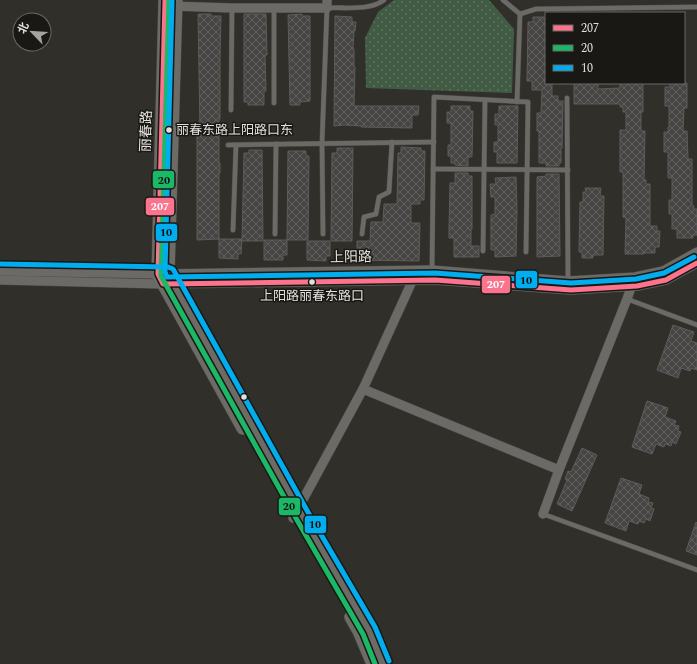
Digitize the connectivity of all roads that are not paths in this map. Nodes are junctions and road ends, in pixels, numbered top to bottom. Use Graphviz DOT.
graph roads {
  1 [pos="384,0"];
  2 [pos="503,0"];
  3 [pos="171,3"];
  4 [pos="327,4"];
  5 [pos="697,7"];
  6 [pos="232,8"];
  7 [pos="274,8"];
  8 [pos="520,14"];
  9 [pos="567,98"];
  10 [pos="484,100"];
  11 [pos="518,102"];
  12 [pos="274,103"];
  13 [pos="231,110"];
  14 [pos="392,142"];
  15 [pos="434,142"];
  16 [pos="276,144"];
  17 [pos="322,144"];
  18 [pos="228,145"];
  19 [pos="236,145"];
  20 [pos="433,169"];
  21 [pos="484,169"];
  22 [pos="527,170"];
  23 [pos="568,170"];
  24 [pos="233,230"];
  25 [pos="275,234"];
  26 [pos="323,234"];
  27 [pos="362,234"];
  28 [pos="483,251"];
  29 [pos="526,252"];
  30 [pos="697,252"];
  31 [pos="697,263"];
  32 [pos="418,270"];
  33 [pos="432,270"];
  34 [pos="0,271"];
  35 [pos="635,277"];
  36 [pos="166,279"];
  37 [pos="0,280"];
  38 [pos="413,280"];
  39 [pos="568,281"];
  40 [pos="632,286"];
  41 [pos="627,299"];
  42 [pos="697,325"];
  43 [pos="363,389"];
  44 [pos="559,470"];
  45 [pos="295,513"];
  46 [pos="543,514"];
  47 [pos="697,570"];
  48 [pos="373,664"];
  49 [pos="383,664"];
  1 -- 4 [label="lane"];
  2 -- 8 [label="lane"];
  3 -- 6 [label="street"];
  3 -- 36 [label="main road, 丽春路"];
  4 -- 7 [label="street"];
  4 -- 17 [label="lane"];
  5 -- 8 [label="lane"];
  6 -- 7 [label="street"];
  6 -- 13 [label="lane"];
  7 -- 12 [label="lane"];
  8 -- 11 [label="lane"];
  9 -- 23 [label="lane"];
  10 -- 11 [label="lane"];
  10 -- 15 [label="lane"];
  10 -- 21 [label="lane"];
  11 -- 22 [label="lane"];
  14 -- 15 [label="lane"];
  14 -- 17 [label="lane"];
  14 -- 27 [label="lane"];
  15 -- 20 [label="lane"];
  16 -- 17 [label="lane"];
  16 -- 19 [label="lane"];
  16 -- 25 [label="lane"];
  17 -- 26 [label="lane"];
  18 -- 19 [label="lane"];
  19 -- 24 [label="lane"];
  20 -- 21 [label="lane"];
  20 -- 33 [label="lane"];
  21 -- 22 [label="lane"];
  21 -- 28 [label="lane"];
  22 -- 23 [label="lane"];
  22 -- 29 [label="lane"];
  23 -- 39 [label="lane"];
  30 -- 35 [label="street, 上阳路"];
  31 -- 40 [label="street, 上阳路"];
  32 -- 33 [label="street, 上阳路"];
  32 -- 36 [label="street, 上阳路"];
  32 -- 38 [label="street"];
  33 -- 39 [label="street, 上阳路"];
  34 -- 36 [label="street, 上阳路"];
  35 -- 39 [label="street, 上阳路"];
  35 -- 40 [label="street"];
  36 -- 37 [label="street, 上阳路"];
  36 -- 38 [label="street, 上阳路"];
  36 -- 45 [label="main road"];
  38 -- 40 [label="street, 上阳路"];
  38 -- 43 [label="street"];
  40 -- 41 [label="street"];
  41 -- 42 [label="lane"];
  41 -- 44 [label="street"];
  43 -- 44 [label="street"];
  43 -- 45 [label="street"];
  44 -- 46 [label="street"];
  45 -- 48 [label="main road"];
  45 -- 49 [label="main road"];
  46 -- 47 [label="lane"];
}
